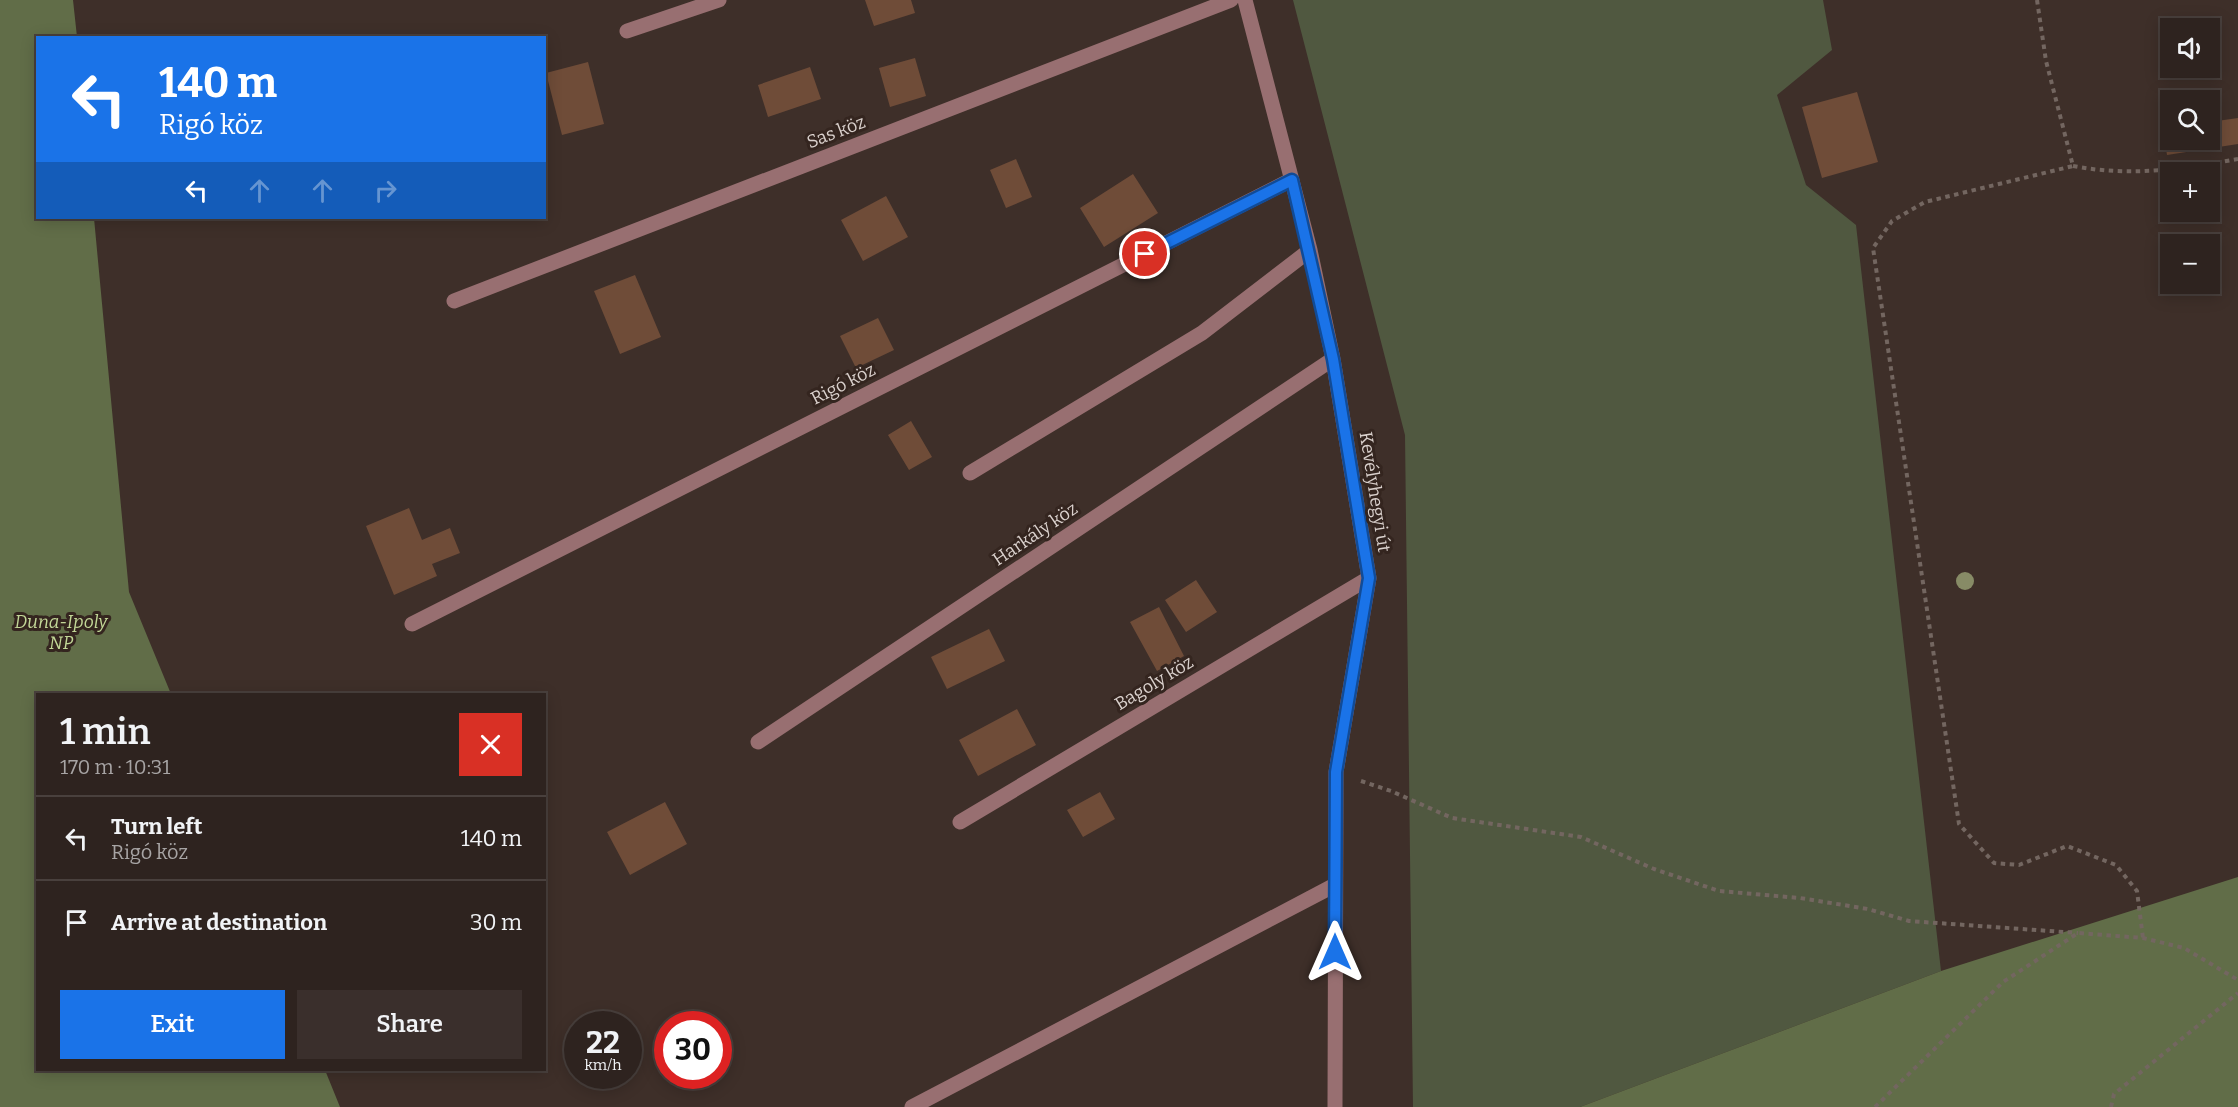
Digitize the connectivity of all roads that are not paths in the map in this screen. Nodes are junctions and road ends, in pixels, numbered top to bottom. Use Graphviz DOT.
graph roads {
  1 [pos="719,0"];
  2 [pos="1231,0"];
  3 [pos="1245,0"];
  4 [pos="627,31"];
  5 [pos="1292,180"];
  6 [pos="1310,250"];
  7 [pos="454,301"];
  8 [pos="1333,359"];
  9 [pos="970,473"];
  10 [pos="1369,578"];
  11 [pos="412,624"];
  12 [pos="758,742"];
  13 [pos="960,822"];
  14 [pos="1335,885"];
  15 [pos="912,1107"];
  16 [pos="1335,1107"];
  1 -- 4 [label="street"];
  2 -- 7 [label="street, Sas köz"];
  3 -- 5 [label="street, Kevélyhegyi út"];
  5 -- 6 [label="street, Kevélyhegyi út"];
  5 -- 11 [label="street, Rigó köz"];
  6 -- 8 [label="street, Kevélyhegyi út"];
  6 -- 9 [label="street"];
  8 -- 10 [label="street, Kevélyhegyi út"];
  8 -- 12 [label="street, Harkály köz"];
  10 -- 13 [label="street, Bagoly köz"];
  10 -- 14 [label="street, Kevélyhegyi út"];
  14 -- 15 [label="street"];
  14 -- 16 [label="street, Kevélyhegyi út"];
}
